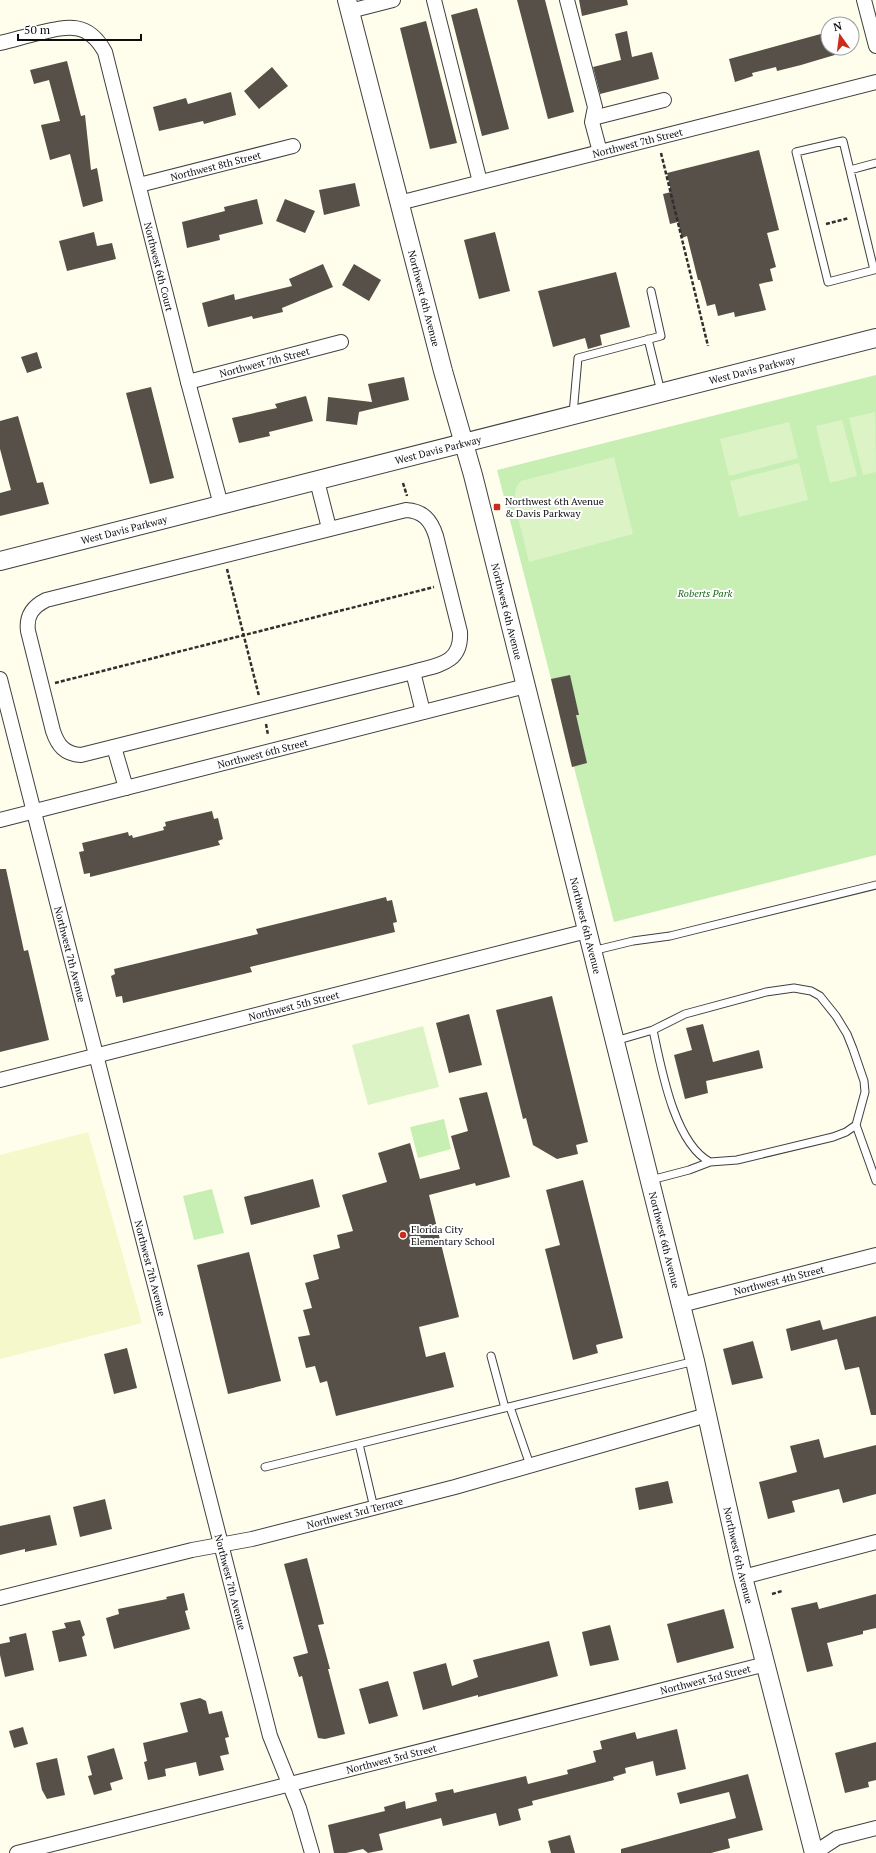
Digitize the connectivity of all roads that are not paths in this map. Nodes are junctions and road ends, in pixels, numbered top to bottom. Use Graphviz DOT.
graph roads {
  1 [pos="393,0"];
  2 [pos="434,0"];
  3 [pos="567,0"];
  4 [pos="864,0"];
  5 [pos="348,6"];
  6 [pos="0,43"];
  7 [pos="876,46"];
  8 [pos="876,82"];
  9 [pos="664,100"];
  10 [pos="592,118"];
  11 [pos="293,146"];
  12 [pos="600,152"];
  13 [pos="876,163"];
  14 [pos="850,170"];
  15 [pos="480,182"];
  16 [pos="139,185"];
  17 [pos="399,203"];
  18 [pos="651,291"];
  19 [pos="876,338"];
  20 [pos="648,339"];
  21 [pos="341,342"];
  22 [pos="188,382"];
  23 [pos="661,392"];
  24 [pos="574,414"];
  25 [pos="463,443"];
  26 [pos="317,481"];
  27 [pos="221,505"];
  28 [pos="329,528"];
  29 [pos="0,561"];
  30 [pos="412,672"];
  31 [pos="0,679"];
  32 [pos="526,686"];
  33 [pos="423,712"];
  34 [pos="114,747"];
  35 [pos="126,788"];
  36 [pos="33,812"];
  37 [pos="0,820"];
  38 [pos="876,885"];
  39 [pos="587,931"];
  40 [pos="592,952"];
  41 [pos="653,1030"];
  42 [pos="614,1041"];
  43 [pos="96,1055"];
  44 [pos="0,1080"];
  45 [pos="856,1125"];
  46 [pos="710,1162"];
  47 [pos="650,1180"];
  48 [pos="876,1182"];
  49 [pos="876,1255"];
  50 [pos="681,1305"];
  51 [pos="491,1356"];
  52 [pos="695,1361"];
  53 [pos="508,1407"];
  54 [pos="707,1415"];
  55 [pos="359,1444"];
  56 [pos="530,1465"];
  57 [pos="265,1467"];
  58 [pos="374,1508"];
  59 [pos="876,1542"];
  60 [pos="221,1545"];
  61 [pos="743,1577"];
  62 [pos="0,1598"];
  63 [pos="766,1664"];
  64 [pos="289,1784"];
  65 [pos="876,1828"];
  66 [pos="17,1853"];
  67 [pos="312,1853"];
  68 [pos="814,1853"];
  1 -- 5 [label="street"];
  2 -- 15 [label="street"];
  3 -- 10 [label="street"];
  4 -- 7 [label="street"];
  5 -- 17 [label="street, Northwest 6th Avenue"];
  6 -- 16 [label="street, Northwest 6th Court"];
  8 -- 12 [label="street, Northwest 7th Street"];
  9 -- 10 [label="street"];
  10 -- 12 [label="street"];
  11 -- 16 [label="street, Northwest 8th Street"];
  12 -- 15 [label="street, Northwest 7th Street"];
  13 -- 14 [label="lane"];
  14 -- 14 [label="lane"];
  15 -- 17 [label="street, Northwest 7th Street"];
  16 -- 22 [label="street, Northwest 6th Court"];
  17 -- 25 [label="street, Northwest 6th Avenue"];
  18 -- 20 [label="lane"];
  19 -- 23 [label="street, West Davis Parkway"];
  20 -- 23 [label="lane"];
  20 -- 24 [label="lane"];
  21 -- 22 [label="street, Northwest 7th Street"];
  22 -- 27 [label="street, Northwest 6th Court"];
  23 -- 24 [label="street, West Davis Parkway"];
  24 -- 25 [label="street, West Davis Parkway"];
  25 -- 26 [label="street, West Davis Parkway"];
  25 -- 32 [label="street, Northwest 6th Avenue"];
  26 -- 27 [label="street, West Davis Parkway"];
  26 -- 28 [label="street"];
  27 -- 29 [label="street, West Davis Parkway"];
  28 -- 30 [label="street"];
  28 -- 34 [label="street"];
  30 -- 33 [label="street"];
  30 -- 34 [label="street"];
  31 -- 36 [label="street, Northwest 7th Avenue"];
  32 -- 33 [label="street, Northwest 6th Street"];
  32 -- 39 [label="street, Northwest 6th Avenue"];
  33 -- 35 [label="street, Northwest 6th Street"];
  34 -- 35 [label="street"];
  35 -- 36 [label="street, Northwest 6th Street"];
  36 -- 37 [label="street, Northwest 6th Street"];
  36 -- 43 [label="street, Northwest 7th Avenue"];
  38 -- 40 [label="lane"];
  39 -- 40 [label="street, Northwest 6th Avenue"];
  39 -- 43 [label="street, Northwest 5th Street"];
  40 -- 42 [label="street, Northwest 6th Avenue"];
  41 -- 42 [label="lane"];
  41 -- 45 [label="lane"];
  41 -- 46 [label="lane"];
  42 -- 47 [label="street, Northwest 6th Avenue"];
  43 -- 44 [label="street, Northwest 5th Street"];
  43 -- 60 [label="street, Northwest 7th Avenue"];
  45 -- 46 [label="lane"];
  45 -- 48 [label="lane"];
  46 -- 47 [label="lane"];
  47 -- 50 [label="street, Northwest 6th Avenue"];
  49 -- 50 [label="street, Northwest 4th Street"];
  50 -- 52 [label="street, Northwest 6th Avenue"];
  51 -- 53 [label="lane"];
  52 -- 53 [label="lane"];
  52 -- 54 [label="street, Northwest 6th Avenue"];
  53 -- 55 [label="lane"];
  53 -- 56 [label="lane"];
  54 -- 56 [label="street, Northwest 3rd Terrace"];
  54 -- 61 [label="street, Northwest 6th Avenue"];
  55 -- 57 [label="lane"];
  55 -- 58 [label="lane"];
  56 -- 58 [label="street, Northwest 3rd Terrace"];
  58 -- 60 [label="street, Northwest 3rd Terrace"];
  59 -- 61 [label="street"];
  60 -- 62 [label="street, Northwest 3rd Terrace"];
  60 -- 64 [label="street, Northwest 7th Avenue"];
  61 -- 63 [label="street, Northwest 6th Avenue"];
  63 -- 64 [label="street, Northwest 3rd Street"];
  63 -- 68 [label="street, Northwest 6th Avenue"];
  64 -- 66 [label="street, Northwest 3rd Street"];
  64 -- 67 [label="street, Northwest 7th Avenue"];
  65 -- 68 [label="street"];
}
